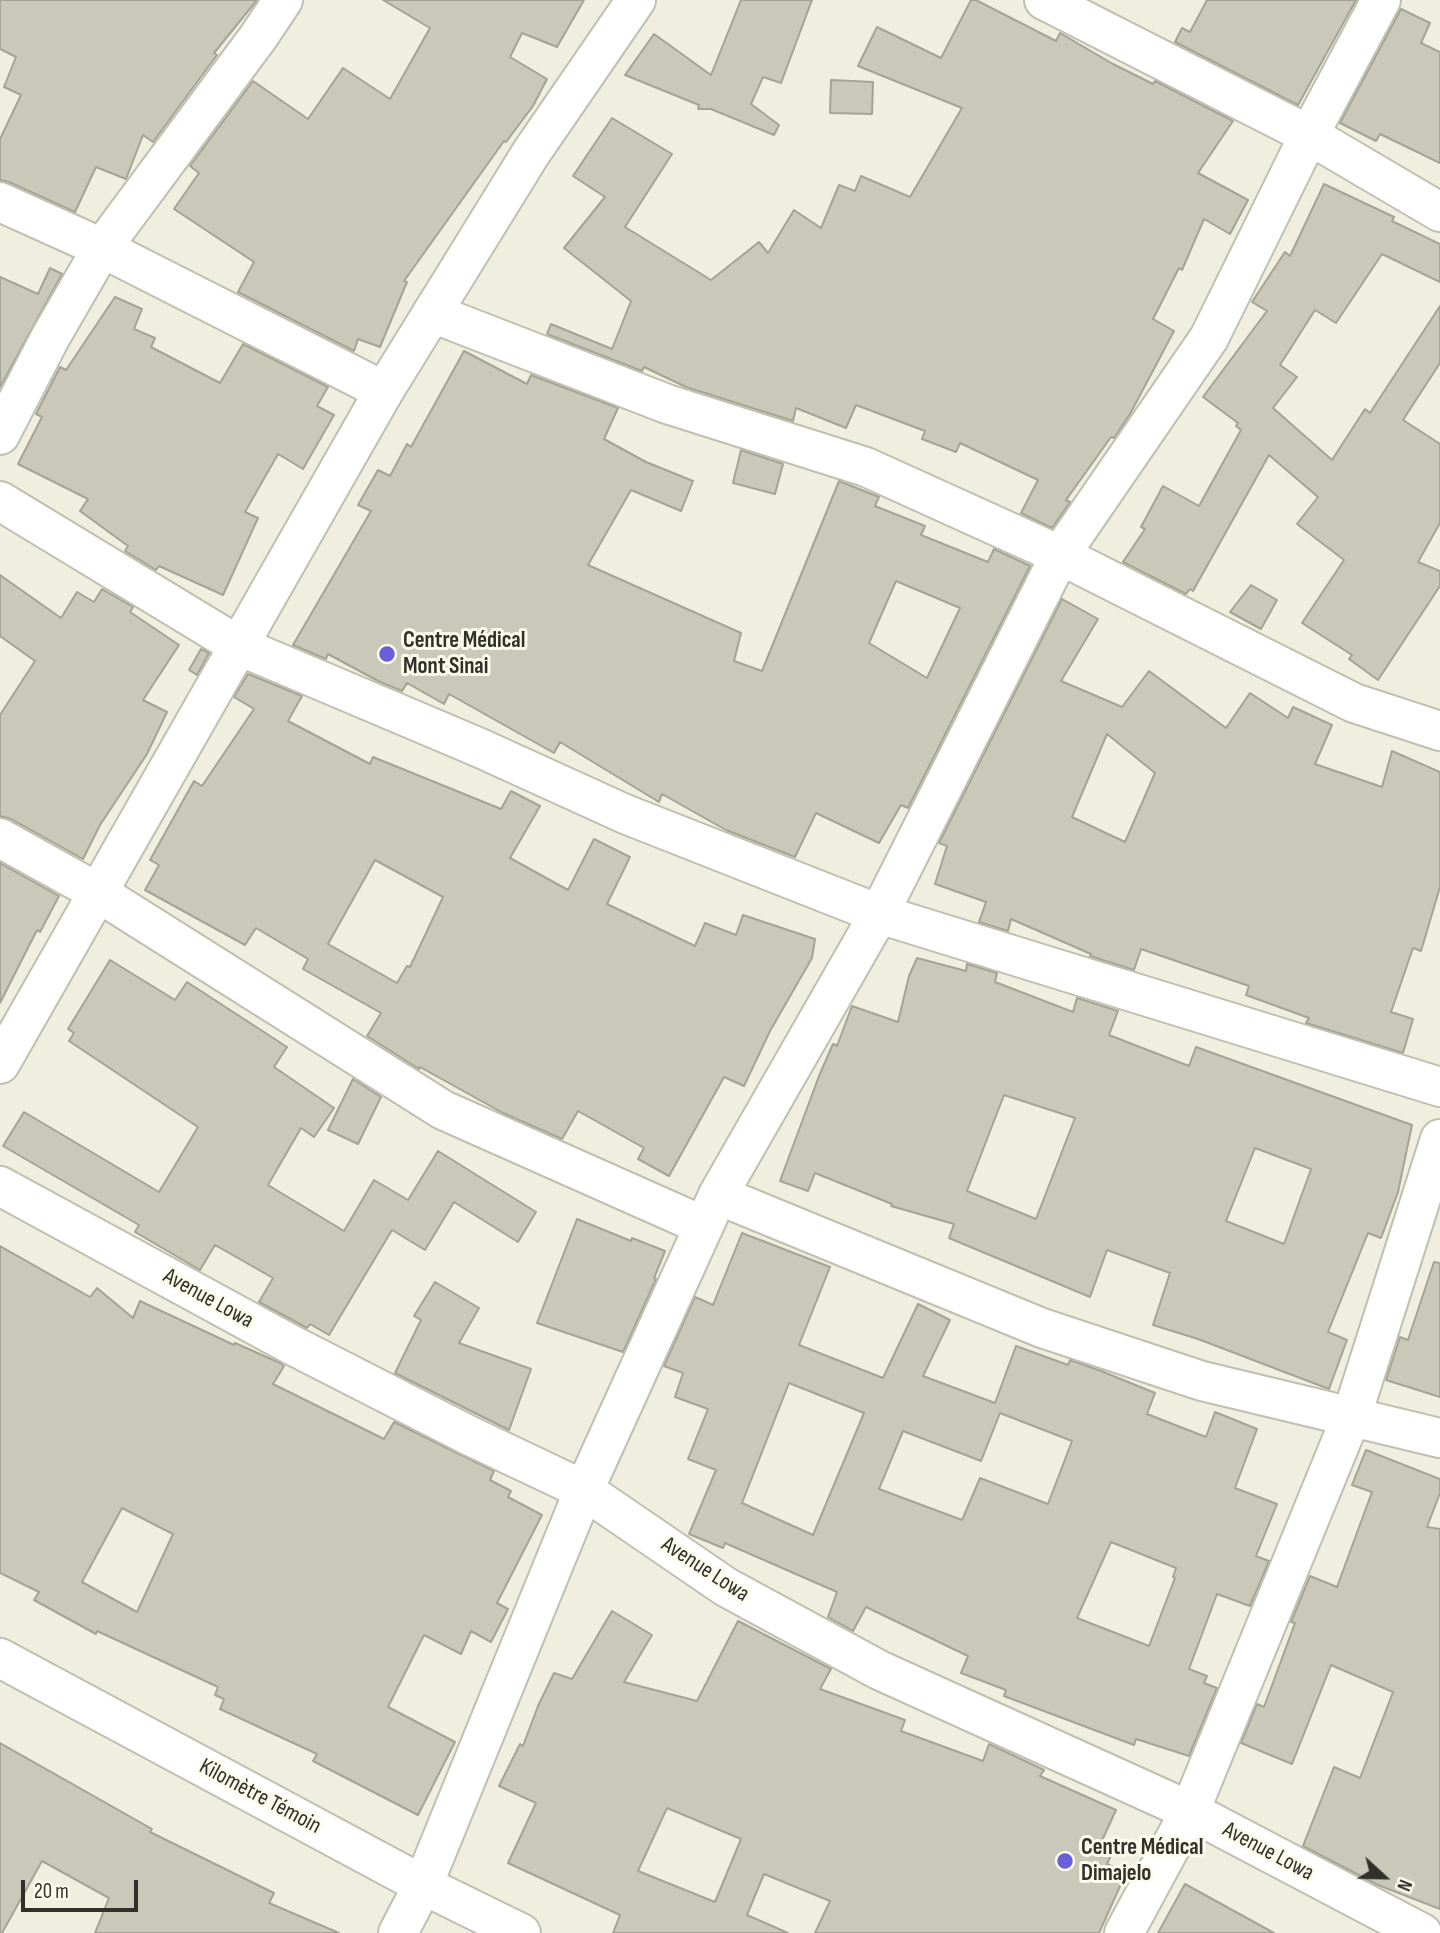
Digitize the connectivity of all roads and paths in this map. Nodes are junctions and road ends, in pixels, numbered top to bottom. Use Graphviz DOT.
graph roads {
  1 [pos="283,0"];
  2 [pos="636,0"];
  3 [pos="1044,0"];
  4 [pos="1381,0"];
  5 [pos="1309,135"];
  6 [pos="0,202"];
  7 [pos="1440,212"];
  8 [pos="102,248"];
  9 [pos="432,313"];
  10 [pos="384,391"];
  11 [pos="0,435"];
  12 [pos="0,501"];
  13 [pos="1060,555"];
  14 [pos="239,646"];
  15 [pos="1440,731"];
  16 [pos="0,838"];
  17 [pos="97,892"];
  18 [pos="879,914"];
  19 [pos="0,1065"];
  20 [pos="1440,1087"];
  21 [pos="1440,1139"];
  22 [pos="0,1185"];
  23 [pos="711,1210"];
  24 [pos="1352,1415"];
  25 [pos="1440,1438"];
  26 [pos="584,1490"];
  27 [pos="0,1658"];
  28 [pos="1190,1811"];
  29 [pos="423,1885"];
  30 [pos="398,1933"];
  31 [pos="521,1933"];
  32 [pos="1124,1933"];
  33 [pos="1422,1933"];
  1 -- 8 [label="street"];
  2 -- 9 [label="street"];
  3 -- 5 [label="street"];
  4 -- 5 [label="street"];
  5 -- 7 [label="street"];
  5 -- 13 [label="street"];
  6 -- 8 [label="street"];
  8 -- 10 [label="street"];
  8 -- 11 [label="street"];
  9 -- 10 [label="street"];
  9 -- 13 [label="street"];
  10 -- 14 [label="street"];
  12 -- 14 [label="street"];
  13 -- 15 [label="street"];
  13 -- 18 [label="street"];
  14 -- 17 [label="street"];
  14 -- 18 [label="street"];
  16 -- 17 [label="street"];
  17 -- 19 [label="street"];
  17 -- 23 [label="street"];
  18 -- 20 [label="street"];
  18 -- 23 [label="street"];
  21 -- 24 [label="street"];
  22 -- 26 [label="street, Avenue Lowa"];
  23 -- 24 [label="street"];
  23 -- 26 [label="street"];
  24 -- 25 [label="street"];
  24 -- 28 [label="street"];
  26 -- 28 [label="street, Avenue Lowa"];
  26 -- 29 [label="street"];
  27 -- 29 [label="street, Kilomètre Témoin"];
  28 -- 32 [label="street"];
  28 -- 33 [label="street, Avenue Lowa"];
  29 -- 30 [label="street"];
  29 -- 31 [label="street, Kilomètre Témoin"];
}
